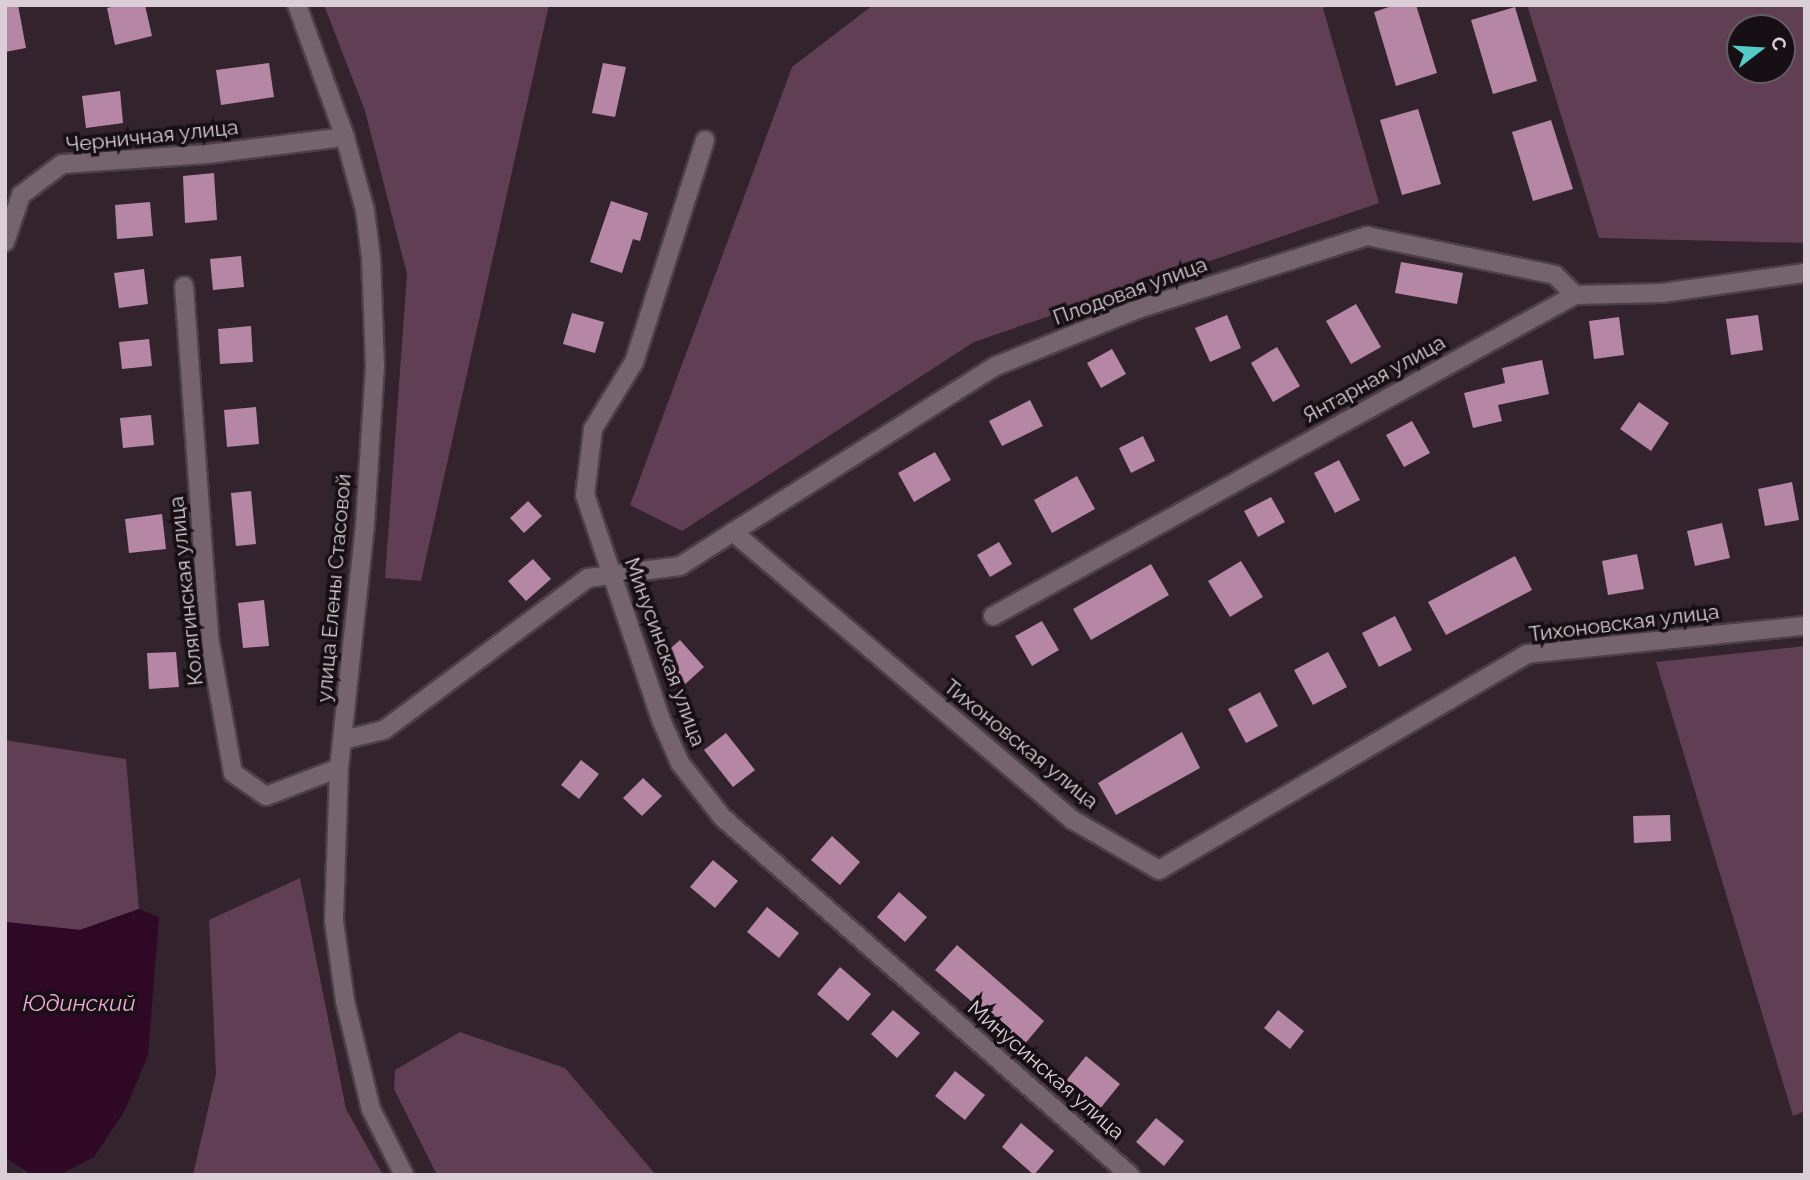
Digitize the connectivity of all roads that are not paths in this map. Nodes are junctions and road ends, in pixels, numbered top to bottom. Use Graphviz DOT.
graph roads {
  1 [pos="297,5"];
  2 [pos="345,137"];
  3 [pos="705,140"];
  4 [pos="5,242"];
  5 [pos="1805,273"];
  6 [pos="184,286"];
  7 [pos="1576,295"];
  8 [pos="733,532"];
  9 [pos="614,576"];
  10 [pos="993,616"];
  11 [pos="1805,626"];
  12 [pos="343,740"];
  13 [pos="339,768"];
  14 [pos="404,1175"];
  15 [pos="1130,1175"];
  1 -- 2 [label="street, улица Елены Стасовой"];
  2 -- 4 [label="street, Черничная улица"];
  2 -- 12 [label="street, улица Елены Стасовой"];
  3 -- 9 [label="street, Минусинская улица"];
  5 -- 7 [label="street, Янтарная улица"];
  6 -- 13 [label="street, Колягинская улица"];
  7 -- 8 [label="street, Плодовая улица"];
  7 -- 10 [label="street, Янтарная улица"];
  8 -- 9 [label="street"];
  8 -- 11 [label="street, Тихоновская улица"];
  9 -- 12 [label="street"];
  9 -- 15 [label="street, Минусинская улица"];
  12 -- 13 [label="street, улица Елены Стасовой"];
  13 -- 14 [label="street, улица Елены Стасовой"];
}
